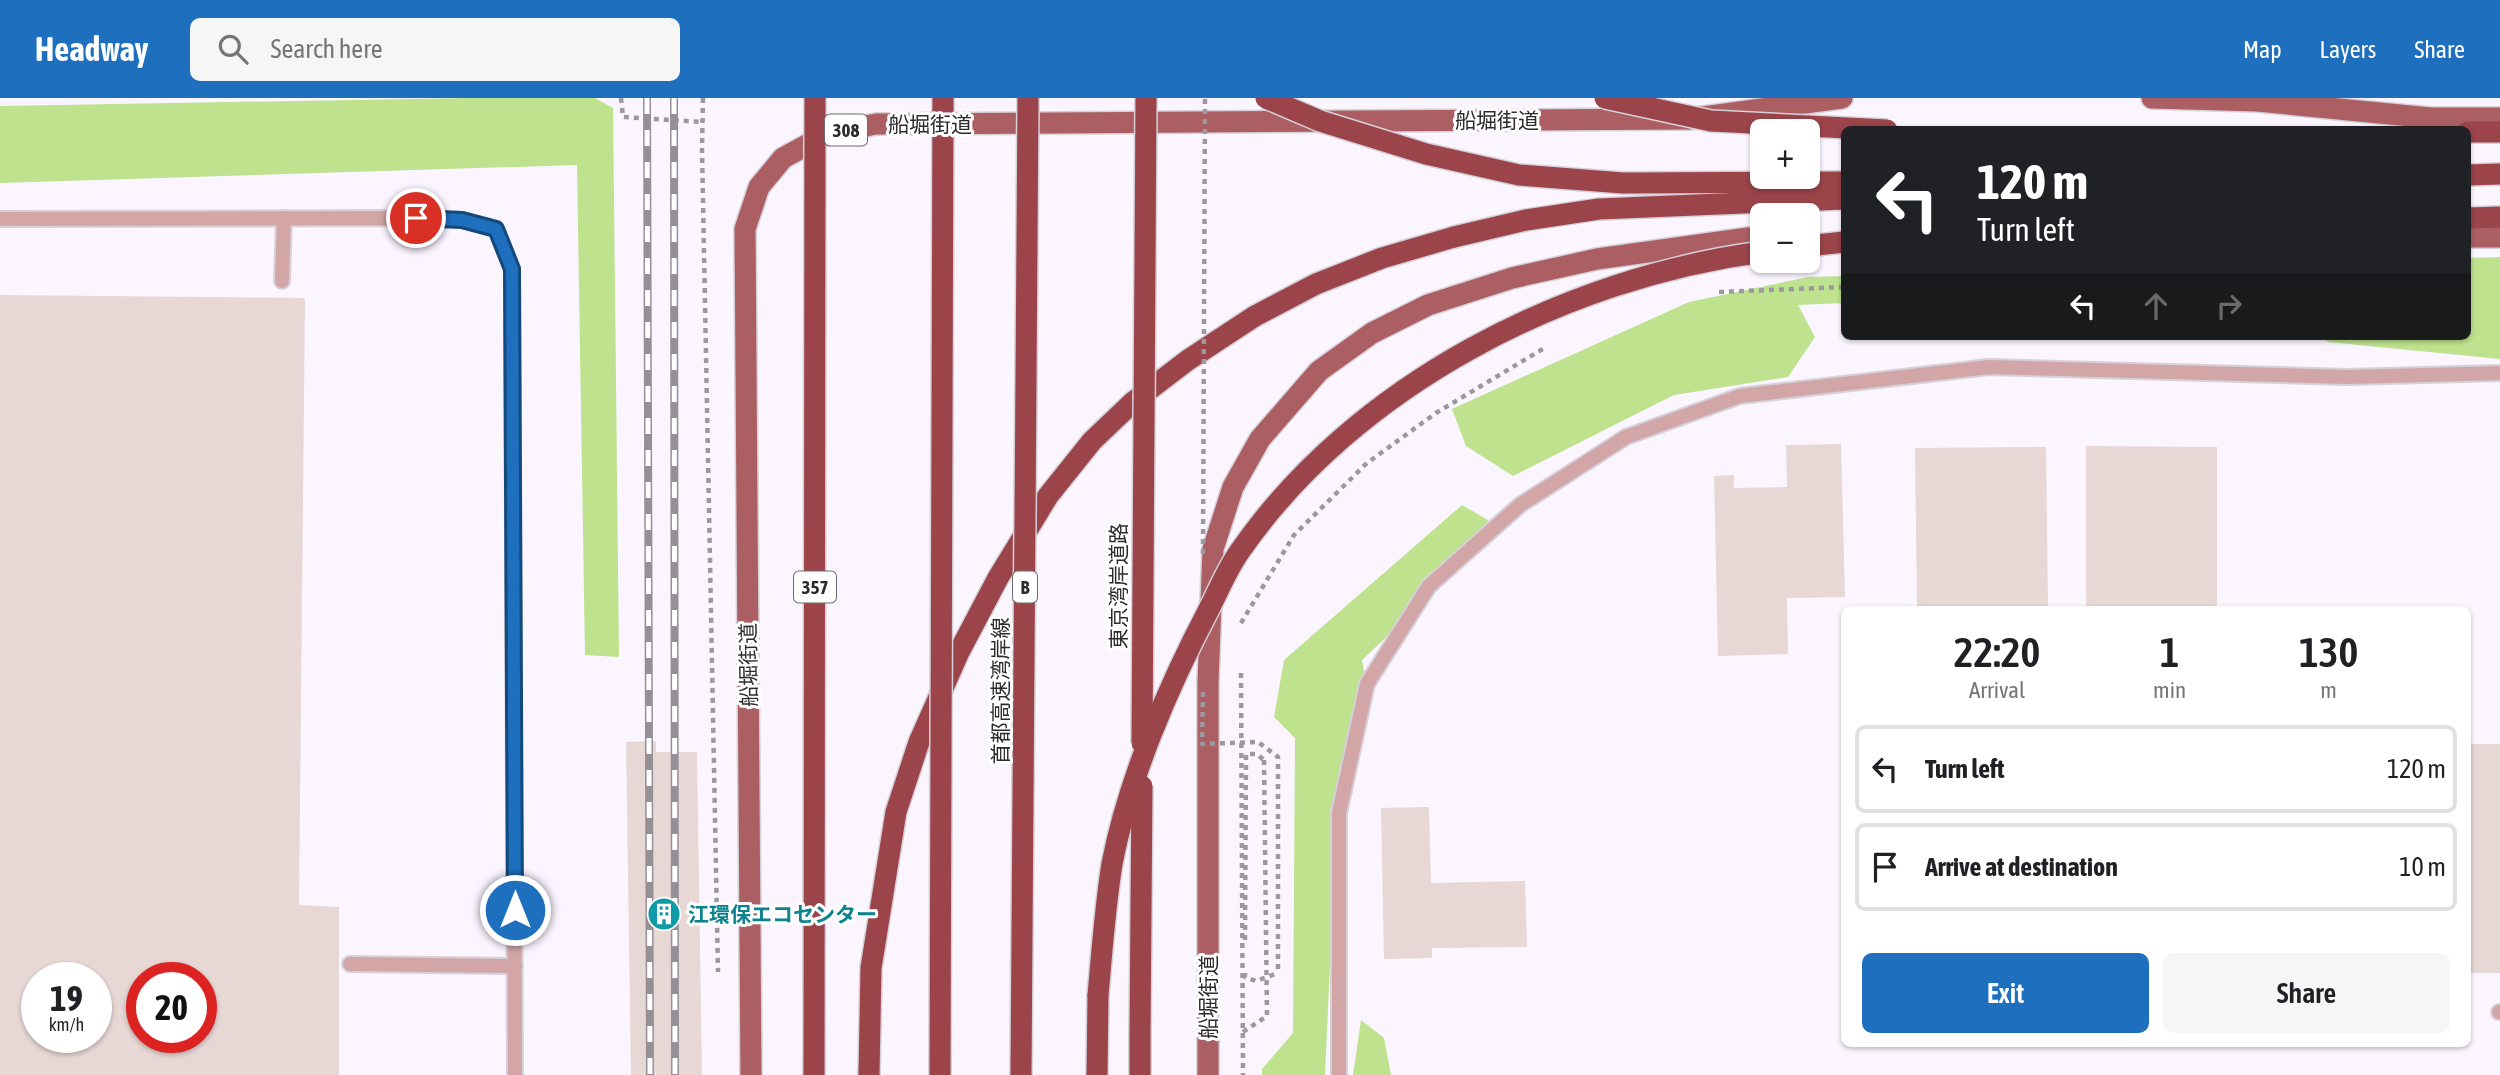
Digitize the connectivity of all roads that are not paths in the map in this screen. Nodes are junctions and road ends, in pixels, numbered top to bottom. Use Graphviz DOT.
graph roads {
  1 [pos="815,98"];
  2 [pos="943,98"];
  3 [pos="1028,98"];
  4 [pos="1146,98"];
  5 [pos="1266,98"];
  6 [pos="1605,98"];
  7 [pos="1842,98"];
  8 [pos="2152,98"];
  9 [pos="2500,118"];
  10 [pos="1841,128"];
  11 [pos="2471,132"];
  12 [pos="2500,132"];
  13 [pos="2500,172"];
  14 [pos="2471,173"];
  15 [pos="1841,182"];
  16 [pos="1841,199"];
  17 [pos="2500,217"];
  18 [pos="284,218"];
  19 [pos="2471,218"];
  20 [pos="0,219"];
  21 [pos="2471,237"];
  22 [pos="2500,237"];
  23 [pos="1750,238"];
  24 [pos="1820,239"];
  25 [pos="1841,240"];
  26 [pos="1841,240"];
  27 [pos="1820,244"];
  28 [pos="1750,254"];
  29 [pos="282,281"];
  30 [pos="2500,373"];
  31 [pos="350,964"];
  32 [pos="515,966"];
  33 [pos="515,1075"];
  34 [pos="751,1075"];
  35 [pos="814,1075"];
  36 [pos="869,1075"];
  37 [pos="940,1075"];
  38 [pos="1021,1075"];
  39 [pos="1097,1075"];
  40 [pos="1140,1075"];
  41 [pos="1208,1075"];
  42 [pos="1339,1075"];
  1 -- 35 [label="highway, 357, bridge"];
  2 -- 37 [label="highway, bridge"];
  3 -- 38 [label="highway, 首都高速湾岸線 / B, bridge"];
  4 -- 40 [label="highway, 東京湾岸道路, bridge"];
  5 -- 15 [label="highway, bridge"];
  6 -- 10 [label="highway, bridge"];
  7 -- 34 [label="main road, 船堀街道 / 308"];
  8 -- 9 [label="main road"];
  11 -- 12 [label="highway"];
  13 -- 14 [label="highway"];
  16 -- 36 [label="highway, bridge"];
  17 -- 19 [label="highway"];
  18 -- 20 [label="lane"];
  18 -- 29 [label="lane"];
  18 -- 32 [label="lane"];
  21 -- 22 [label="main road"];
  23 -- 41 [label="main road, 船堀街道"];
  24 -- 25 [label="main road"];
  26 -- 27 [label="highway"];
  28 -- 39 [label="highway, bridge"];
  30 -- 42 [label="lane"];
  31 -- 32 [label="lane"];
  32 -- 33 [label="lane"];
}
